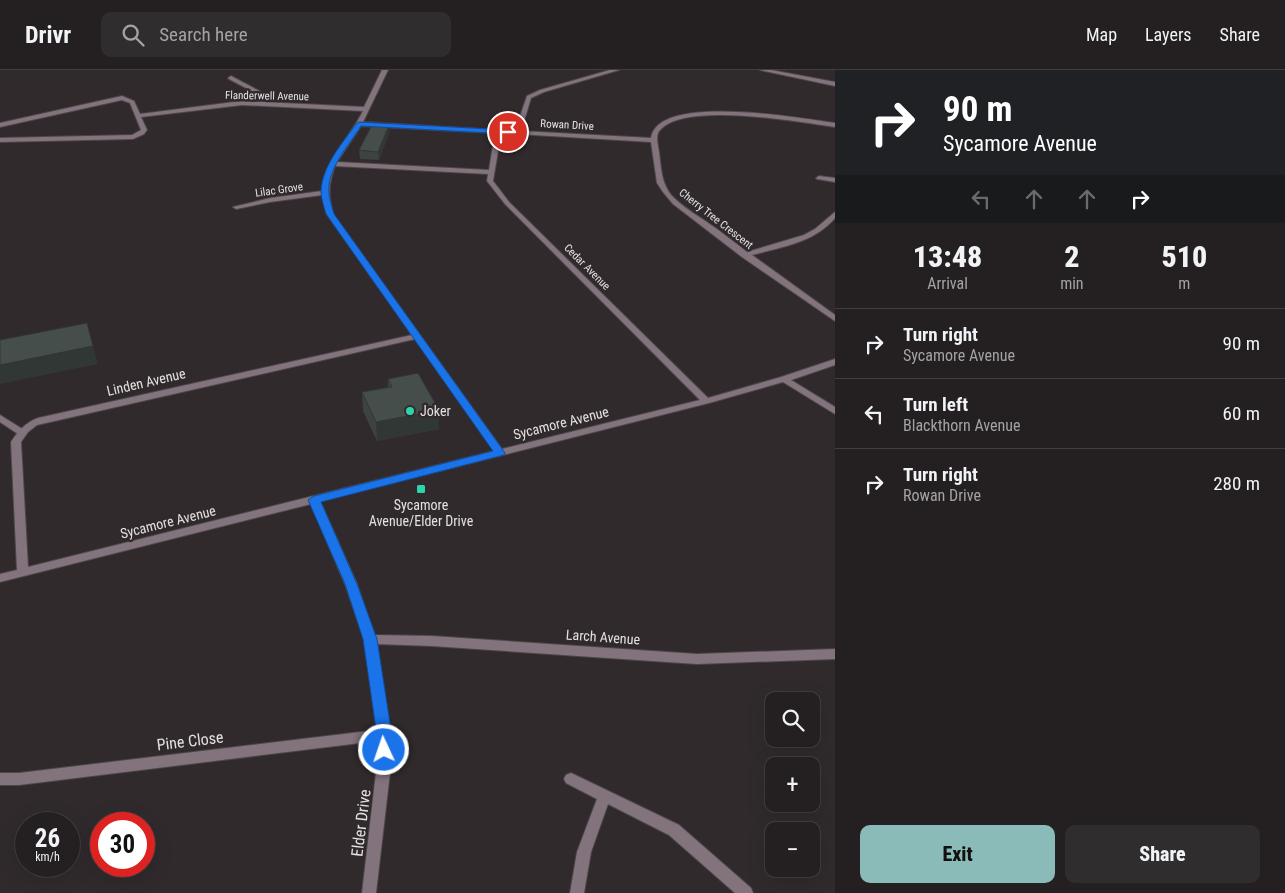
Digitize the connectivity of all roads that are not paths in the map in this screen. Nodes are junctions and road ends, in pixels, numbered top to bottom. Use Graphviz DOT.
graph roads {
  1 [pos="385,70"];
  2 [pos="616,70"];
  3 [pos="763,70"];
  4 [pos="232,78"];
  5 [pos="835,84"];
  6 [pos="260,103"];
  7 [pos="365,109"];
  8 [pos="138,116"];
  9 [pos="359,124"];
  10 [pos="0,125"];
  11 [pos="835,125"];
  12 [pos="498,131"];
  13 [pos="518,132"];
  14 [pos="0,140"];
  15 [pos="654,140"];
  16 [pos="333,164"];
  17 [pos="492,172"];
  18 [pos="818,178"];
  19 [pos="835,180"];
  20 [pos="325,193"];
  21 [pos="236,207"];
  22 [pos="835,214"];
  23 [pos="746,255"];
  24 [pos="835,319"];
  25 [pos="418,336"];
  26 [pos="835,362"];
  27 [pos="784,379"];
  28 [pos="706,401"];
  29 [pos="835,411"];
  30 [pos="0,418"];
  31 [pos="21,432"];
  32 [pos="500,453"];
  33 [pos="314,500"];
  34 [pos="23,572"];
  35 [pos="0,578"];
  36 [pos="370,639"];
  37 [pos="835,654"];
  38 [pos="384,736"];
  39 [pos="0,779"];
  40 [pos="571,779"];
  41 [pos="605,795"];
  42 [pos="369,893"];
  43 [pos="577,893"];
  44 [pos="746,893"];
  1 -- 7 [label="street"];
  2 -- 13 [label="street"];
  3 -- 5 [label="street"];
  4 -- 6 [label="street"];
  6 -- 7 [label="street, Flanderwell Avenue"];
  6 -- 8 [label="street, Flanderwell Avenue"];
  7 -- 9 [label="street"];
  8 -- 10 [label="street"];
  8 -- 14 [label="street"];
  9 -- 12 [label="street, Rowan Drive"];
  9 -- 16 [label="street"];
  11 -- 15 [label="street"];
  12 -- 13 [label="street, Rowan Drive"];
  12 -- 17 [label="street, Cedar Avenue"];
  13 -- 15 [label="street, Rowan Drive"];
  15 -- 23 [label="street, Cherry Tree Crescent"];
  16 -- 17 [label="street"];
  16 -- 20 [label="street"];
  17 -- 28 [label="street, Cedar Avenue"];
  18 -- 19 [label="street"];
  20 -- 21 [label="street, Lilac Grove"];
  20 -- 25 [label="street"];
  22 -- 23 [label="street"];
  23 -- 24 [label="street, Cherry Tree Crescent"];
  25 -- 31 [label="street, Linden Avenue"];
  25 -- 32 [label="street"];
  26 -- 27 [label="street, Sycamore Avenue"];
  27 -- 28 [label="street, Sycamore Avenue"];
  27 -- 29 [label="street"];
  28 -- 32 [label="street, Sycamore Avenue"];
  30 -- 31 [label="street"];
  31 -- 34 [label="street"];
  32 -- 33 [label="street, Sycamore Avenue"];
  33 -- 34 [label="street, Sycamore Avenue"];
  33 -- 36 [label="street, Elder Drive"];
  34 -- 35 [label="street, Sycamore Avenue"];
  36 -- 37 [label="street, Larch Avenue"];
  36 -- 38 [label="street, Elder Drive"];
  38 -- 39 [label="street, Pine Close"];
  38 -- 42 [label="street, Elder Drive"];
  40 -- 41 [label="street"];
  41 -- 43 [label="street"];
  41 -- 44 [label="street"];
}
